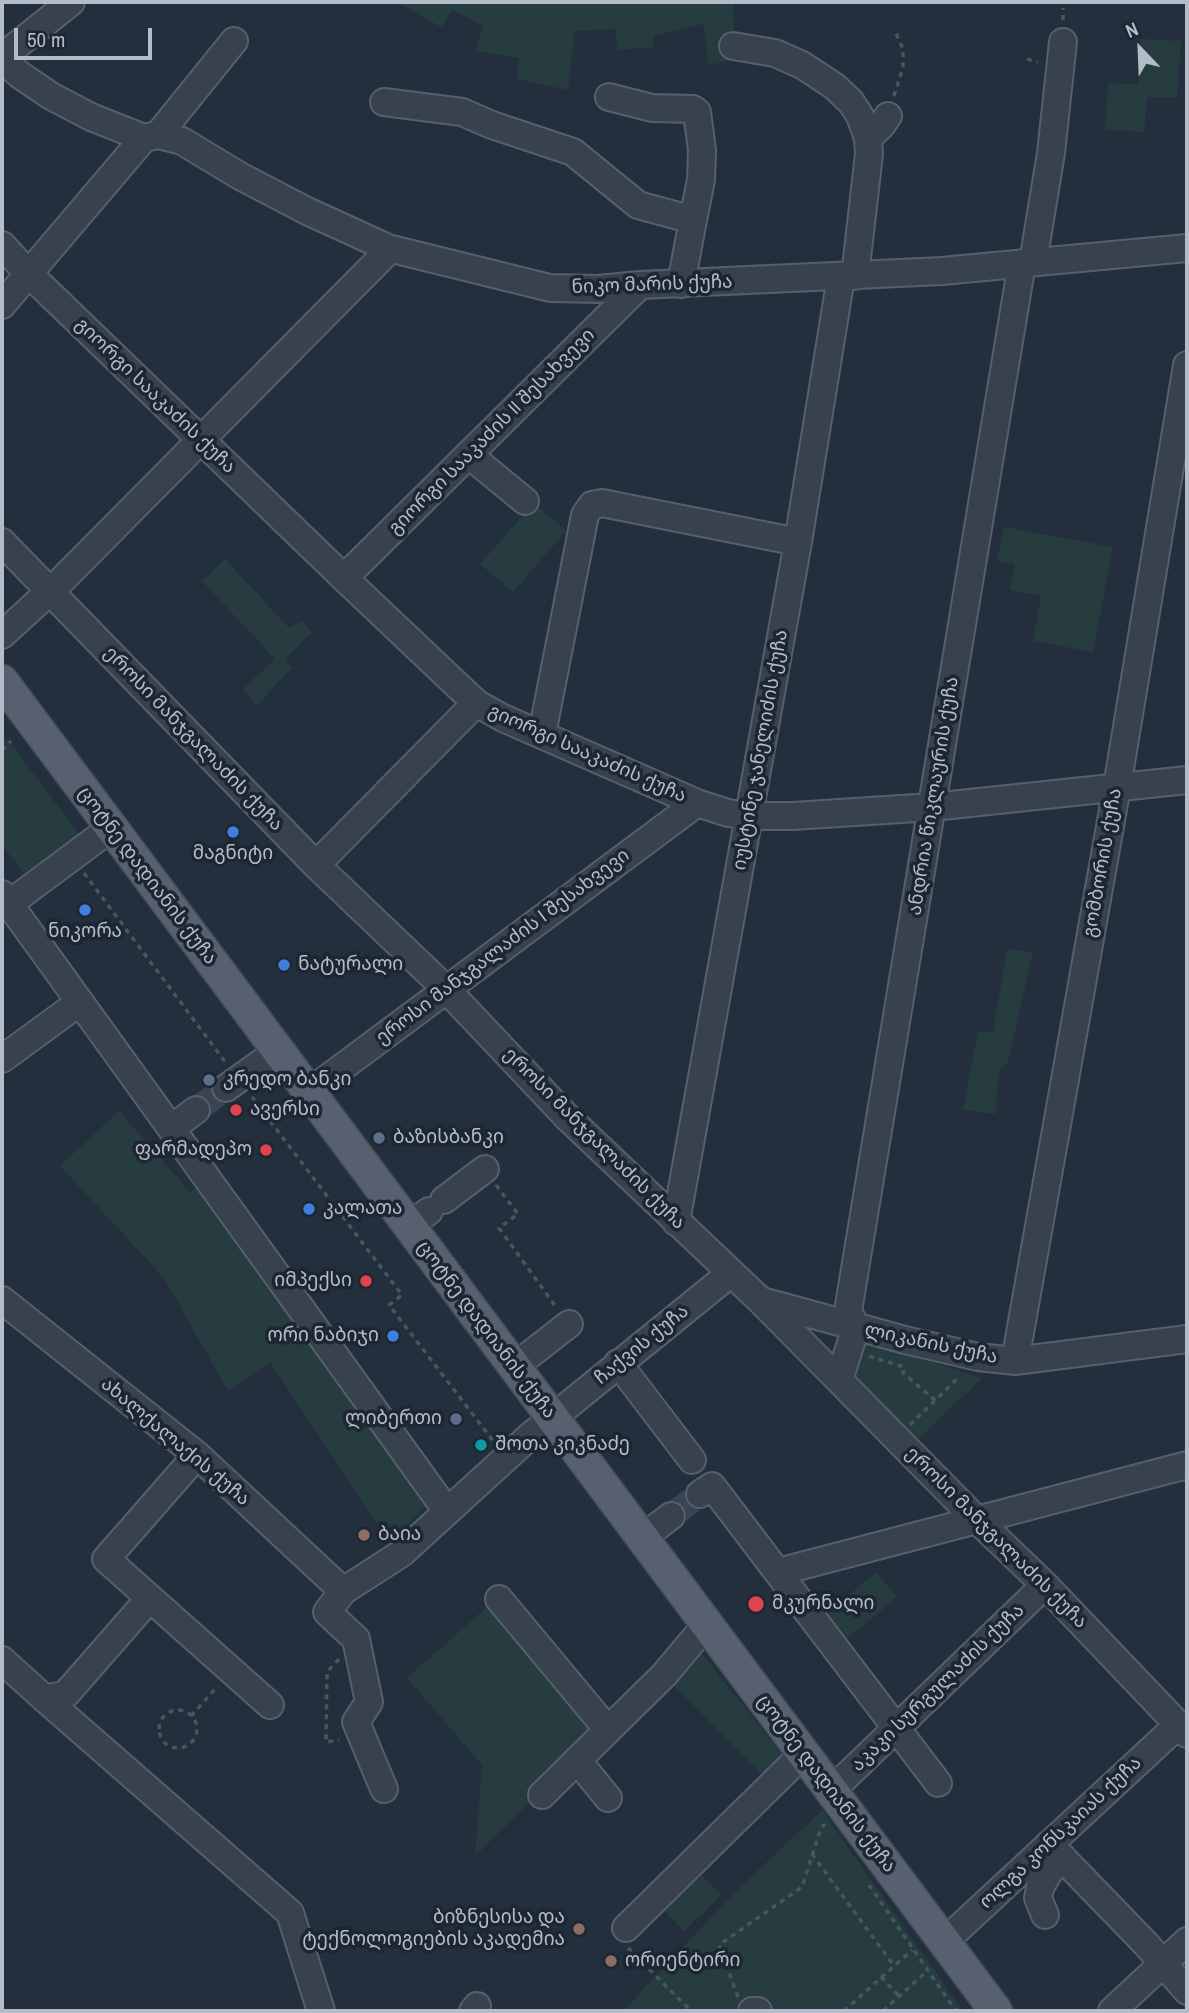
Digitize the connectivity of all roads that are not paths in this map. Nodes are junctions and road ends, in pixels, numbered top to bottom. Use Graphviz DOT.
graph roads {
  1 [pos="71,2"];
  2 [pos="234,41"];
  3 [pos="1063,42"];
  4 [pos="733,46"];
  5 [pos="2,58"];
  6 [pos="609,97"];
  7 [pos="384,102"];
  8 [pos="151,136"];
  9 [pos="693,220"];
  10 [pos="2,245"];
  11 [pos="1187,248"];
  12 [pos="390,249"];
  13 [pos="1027,263"];
  14 [pos="29,273"];
  15 [pos="848,277"];
  16 [pos="681,284"];
  17 [pos="640,285"];
  18 [pos="2,305"];
  19 [pos="1187,365"];
  20 [pos="201,440"];
  21 [pos="469,455"];
  22 [pos="525,501"];
  23 [pos="2,542"];
  24 [pos="798,542"];
  25 [pos="344,578"];
  26 [pos="49,592"];
  27 [pos="2,635"];
  28 [pos="2,681"];
  29 [pos="476,703"];
  30 [pos="542,734"];
  31 [pos="1187,780"];
  32 [pos="1117,787"];
  33 [pos="697,803"];
  34 [pos="932,807"];
  35 [pos="749,816"];
  36 [pos="111,828"];
  37 [pos="316,865"];
  38 [pos="5,899"];
  39 [pos="446,989"];
  40 [pos="80,1002"];
  41 [pos="278,1051"];
  42 [pos="2,1059"];
  43 [pos="233,1084"];
  44 [pos="309,1092"];
  45 [pos="196,1110"];
  46 [pos="172,1128"];
  47 [pos="485,1169"];
  48 [pos="427,1212"];
  49 [pos="676,1222"];
  50 [pos="731,1273"];
  51 [pos="2,1300"];
  52 [pos="761,1301"];
  53 [pos="822,1318"];
  54 [pos="569,1324"];
  55 [pos="856,1327"];
  56 [pos="1187,1339"];
  57 [pos="802,1343"];
  58 [pos="1015,1361"];
  59 [pos="618,1363"];
  60 [pos="514,1367"];
  61 [pos="839,1380"];
  62 [pos="552,1418"];
  63 [pos="197,1455"];
  64 [pos="692,1460"];
  65 [pos="1187,1465"];
  66 [pos="707,1491"];
  67 [pos="447,1511"];
  68 [pos="671,1517"];
  69 [pos="976,1519"];
  70 [pos="642,1538"];
  71 [pos="787,1569"];
  72 [pos="1045,1585"];
  73 [pos="343,1591"];
  74 [pos="150,1598"];
  75 [pos="499,1599"];
  76 [pos="707,1625"];
  77 [pos="2,1660"];
  78 [pos="45,1699"];
  79 [pos="270,1705"];
  80 [pos="898,1728"];
  81 [pos="608,1730"];
  82 [pos="1183,1730"];
  83 [pos="803,1754"];
  84 [pos="577,1760"];
  85 [pos="938,1783"];
  86 [pos="384,1789"];
  87 [pos="831,1791"];
  88 [pos="541,1795"];
  89 [pos="608,1798"];
  90 [pos="1056,1851"];
  91 [pos="1013,1877"];
  92 [pos="626,1928"];
  93 [pos="1187,1941"];
  94 [pos="944,1942"];
  95 [pos="1163,1963"];
  96 [pos="1187,1990"];
  97 [pos="321,2011"];
  98 [pos="996,2011"];
  99 [pos="1112,2011"];
  1 -- 5 [label="street"];
  2 -- 8 [label="street"];
  3 -- 13 [label="street, ანდრია წიკლაურის ქუჩა"];
  4 -- 15 [label="street, იუსტინე ჯანელიძის ქუჩა"];
  5 -- 8 [label="street, ნიკო მარის ქუჩა"];
  6 -- 9 [label="street"];
  7 -- 9 [label="street"];
  8 -- 12 [label="street, ნიკო მარის ქუჩა"];
  8 -- 14 [label="street"];
  9 -- 16 [label="street"];
  10 -- 14 [label="street, გიორგი სააკაძის ქუჩა"];
  11 -- 13 [label="street, ნიკო მარის ქუჩა"];
  12 -- 17 [label="street, ნიკო მარის ქუჩა"];
  12 -- 20 [label="street"];
  13 -- 15 [label="street, ნიკო მარის ქუჩა"];
  13 -- 34 [label="street, ანდრია წიკლაურის ქუჩა"];
  14 -- 18 [label="street"];
  14 -- 20 [label="street, გიორგი სააკაძის ქუჩა"];
  15 -- 16 [label="street, ნიკო მარის ქუჩა"];
  15 -- 24 [label="street, იუსტინე ჯანელიძის ქუჩა"];
  16 -- 17 [label="street, ნიკო მარის ქუჩა"];
  17 -- 21 [label="street, გიორგი სააკაძის II შესახვევი"];
  19 -- 32 [label="street, გომბორის ქუჩა"];
  20 -- 25 [label="street, გიორგი სააკაძის ქუჩა"];
  20 -- 26 [label="street"];
  21 -- 22 [label="street"];
  21 -- 25 [label="street, გიორგი სააკაძის II შესახვევი"];
  23 -- 26 [label="street, ეროსი მანჯგალაძის ქუჩა"];
  24 -- 30 [label="street"];
  24 -- 35 [label="street, იუსტინე ჯანელიძის ქუჩა"];
  25 -- 29 [label="street, გიორგი სააკაძის ქუჩა"];
  26 -- 27 [label="street"];
  26 -- 37 [label="street, ეროსი მანჯგალაძის ქუჩა"];
  28 -- 36 [label="main road, ცოტნე დადიანის ქუჩა"];
  29 -- 30 [label="street, გიორგი სააკაძის ქუჩა"];
  29 -- 37 [label="street"];
  30 -- 33 [label="street, გიორგი სააკაძის ქუჩა"];
  31 -- 32 [label="street, გიორგი სააკაძის ქუჩა"];
  32 -- 34 [label="street, გიორგი სააკაძის ქუჩა"];
  32 -- 58 [label="street, გომბორის ქუჩა"];
  33 -- 35 [label="street, გიორგი სააკაძის ქუჩა"];
  33 -- 39 [label="street, ეროსი მანჯგალაძის I შესახვევი"];
  34 -- 35 [label="street, გიორგი სააკაძის ქუჩა"];
  34 -- 55 [label="street, ანდრია წიკლაურის ქუჩა"];
  35 -- 49 [label="street, იუსტინე ჯანელიძის ქუჩა"];
  36 -- 38 [label="street"];
  36 -- 41 [label="main road, ცოტნე დადიანის ქუჩა"];
  37 -- 39 [label="street, ეროსი მანჯგალაძის ქუჩა"];
  38 -- 40 [label="street"];
  39 -- 44 [label="street, ეროსი მანჯგალაძის I შესახვევი"];
  39 -- 49 [label="street, ეროსი მანჯგალაძის ქუჩა"];
  40 -- 42 [label="street"];
  40 -- 46 [label="street"];
  41 -- 43 [label="street"];
  41 -- 44 [label="main road, ცოტნე დადიანის ქუჩა"];
  44 -- 48 [label="main road, ცოტნე დადიანის ქუჩა"];
  45 -- 46 [label="street"];
  46 -- 67 [label="street"];
  47 -- 48 [label="street"];
  48 -- 60 [label="main road, ცოტნე დადიანის ქუჩა"];
  49 -- 50 [label="street, ეროსი მანჯგალაძის ქუჩა"];
  50 -- 52 [label="street, ეროსი მანჯგალაძის ქუჩა"];
  50 -- 59 [label="street, ჩაქვის ქუჩა"];
  51 -- 63 [label="street, ახალქალაქის ქუჩა"];
  52 -- 53 [label="street, ლიკანის ქუჩა"];
  52 -- 57 [label="street, ეროსი მანჯგალაძის ქუჩა"];
  53 -- 55 [label="street, ლიკანის ქუჩა"];
  53 -- 57 [label="street"];
  54 -- 60 [label="street"];
  55 -- 57 [label="street"];
  55 -- 58 [label="street, ლიკანის ქუჩა"];
  55 -- 61 [label="street"];
  56 -- 58 [label="street, ლიკანის ქუჩა"];
  57 -- 61 [label="street, ეროსი მანჯგალაძის ქუჩა"];
  59 -- 62 [label="street, ჩაქვის ქუჩა"];
  59 -- 64 [label="street"];
  60 -- 62 [label="main road, ცოტნე დადიანის ქუჩა"];
  61 -- 69 [label="street, ეროსი მანჯგალაძის ქუჩა"];
  62 -- 67 [label="street, ჩაქვის ქუჩა"];
  62 -- 70 [label="main road, ცოტნე დადიანის ქუჩა"];
  63 -- 73 [label="street, ახალქალაქის ქუჩა"];
  63 -- 74 [label="street"];
  65 -- 69 [label="street"];
  66 -- 71 [label="street"];
  67 -- 73 [label="street, ჩაქვის ქუჩა"];
  68 -- 70 [label="street"];
  69 -- 71 [label="street"];
  69 -- 72 [label="street, ეროსი მანჯგალაძის ქუჩა"];
  70 -- 76 [label="main road, ცოტნე დადიანის ქუჩა"];
  71 -- 80 [label="street"];
  72 -- 80 [label="street, აკაკი სურგულაძის ქუჩა"];
  72 -- 82 [label="street, ეროსი მანჯგალაძის ქუჩა"];
  73 -- 86 [label="street"];
  74 -- 78 [label="street"];
  74 -- 79 [label="street"];
  75 -- 81 [label="street"];
  76 -- 81 [label="street"];
  76 -- 83 [label="main road, ცოტნე დადიანის ქუჩა"];
  77 -- 78 [label="street"];
  78 -- 97 [label="street"];
  80 -- 85 [label="street"];
  80 -- 87 [label="street, აკაკი სურგულაძის ქუჩა"];
  81 -- 84 [label="street"];
  82 -- 90 [label="street, ოლგა კონსკაიას ქუჩა"];
  83 -- 87 [label="main road, ცოტნე დადიანის ქუჩა"];
  83 -- 92 [label="street"];
  84 -- 88 [label="street"];
  84 -- 89 [label="street"];
  87 -- 94 [label="main road, ცოტნე დადიანის ქუჩა"];
  90 -- 91 [label="street, ოლგა კონსკაიას ქუჩა"];
  90 -- 91 [label="street"];
  90 -- 95 [label="street"];
  91 -- 94 [label="street, ოლგა კონსკაიას ქუჩა"];
  93 -- 95 [label="street"];
  94 -- 98 [label="main road, ცოტნე დადიანის ქუჩა"];
  95 -- 96 [label="street"];
  95 -- 99 [label="street"];
}
